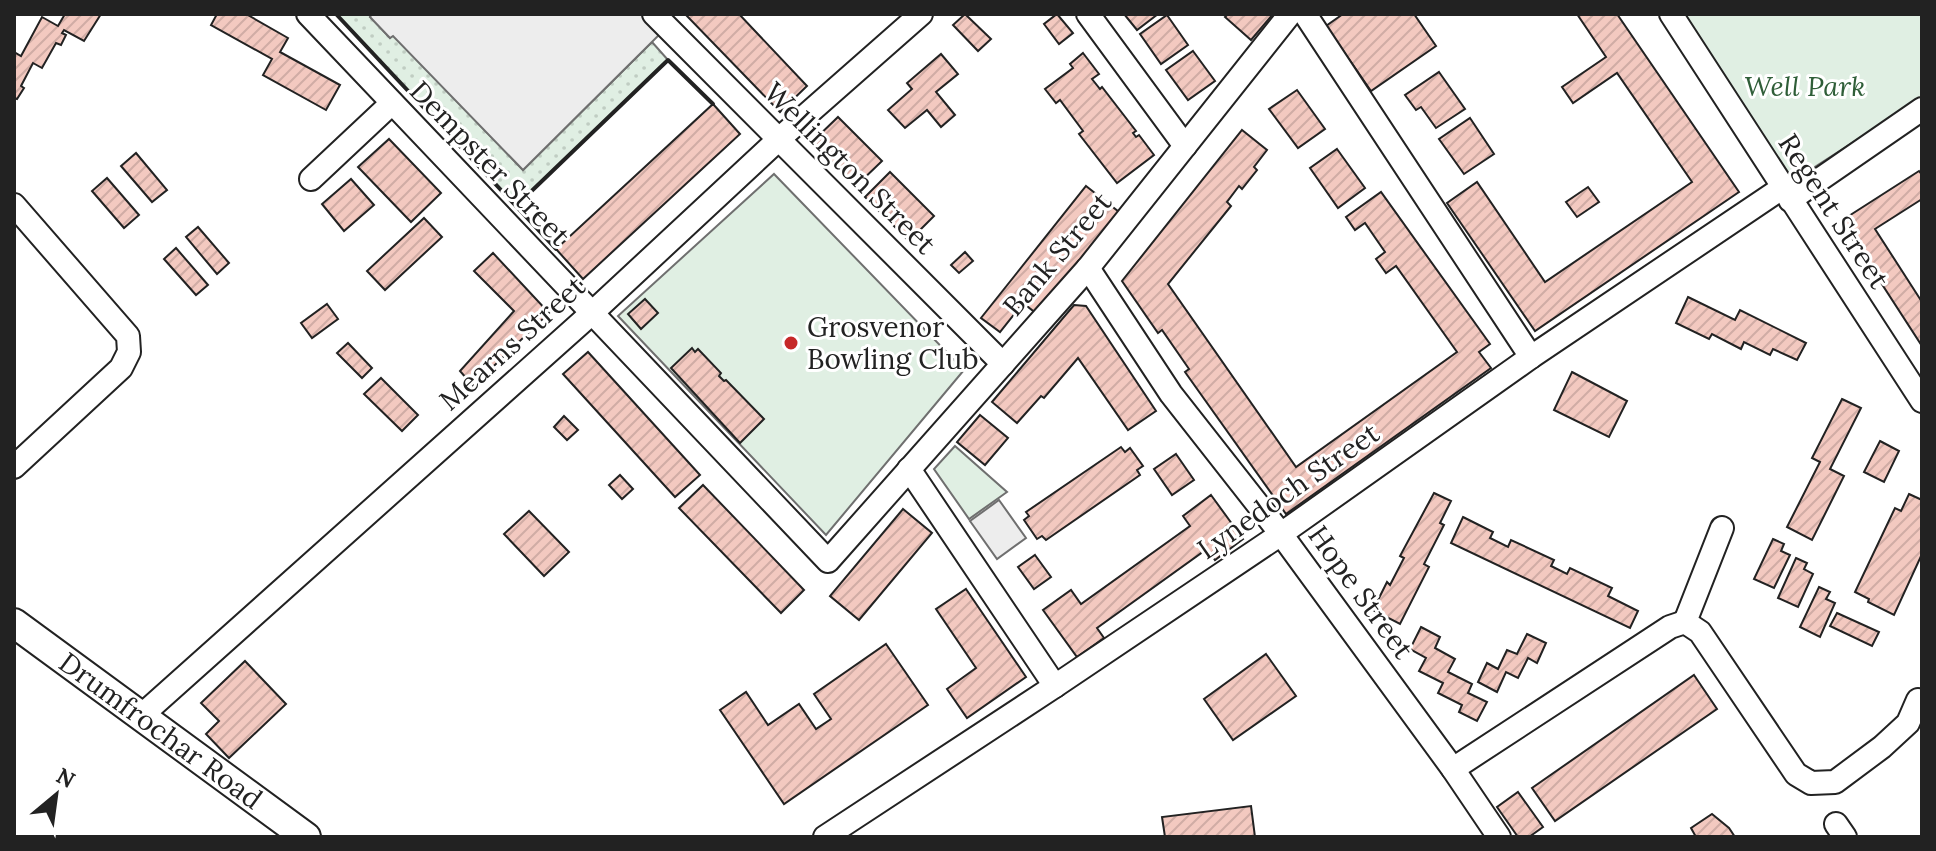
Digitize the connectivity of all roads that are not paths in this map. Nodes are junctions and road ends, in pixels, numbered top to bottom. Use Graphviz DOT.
graph roads {
  1 [pos="308,14"];
  2 [pos="654,14"];
  3 [pos="921,14"];
  4 [pos="1088,14"];
  5 [pos="1290,14"];
  6 [pos="1305,14"];
  7 [pos="1671,14"];
  8 [pos="392,103"];
  9 [pos="1922,109"];
  10 [pos="779,139"];
  11 [pos="1185,146"];
  12 [pos="311,179"];
  13 [pos="1786,194"];
  14 [pos="14,205"];
  15 [pos="1088,268"];
  16 [pos="592,313"];
  17 [pos="1531,357"];
  18 [pos="1003,364"];
  19 [pos="1922,401"];
  20 [pos="14,467"];
  21 [pos="909,469"];
  22 [pos="1722,528"];
  23 [pos="1281,534"];
  24 [pos="828,561"];
  25 [pos="1685,622"];
  26 [pos="14,623"];
  27 [pos="1055,686"];
  28 [pos="1918,700"];
  29 [pos="141,716"];
  30 [pos="1453,769"];
  31 [pos="306,837"];
  32 [pos="825,837"];
  33 [pos="1499,837"];
  1 -- 8 [label="street, Dempster Street"];
  2 -- 10 [label="street, Wellington Street"];
  3 -- 10 [label="street, Mearns Street"];
  4 -- 11 [label="street"];
  5 -- 11 [label="street, Bank Street"];
  6 -- 17 [label="street"];
  7 -- 13 [label="street, Regent Street"];
  8 -- 12 [label="street"];
  8 -- 16 [label="street, Dempster Street"];
  9 -- 13 [label="street, Lynedoch Street"];
  10 -- 16 [label="street, Mearns Street"];
  10 -- 18 [label="street, Wellington Street"];
  11 -- 15 [label="street, Bank Street"];
  13 -- 17 [label="street, Lynedoch Street"];
  13 -- 19 [label="street, Regent Street"];
  14 -- 20 [label="street"];
  15 -- 18 [label="street, Bank Street"];
  15 -- 23 [label="street, Hope Street"];
  16 -- 24 [label="street, Dempster Street"];
  16 -- 29 [label="street, Mearns Street"];
  17 -- 23 [label="street, Lynedoch Street"];
  18 -- 21 [label="street, Bank Street"];
  21 -- 24 [label="street, Bank Street"];
  21 -- 27 [label="street"];
  22 -- 25 [label="street"];
  23 -- 27 [label="street, Lynedoch Street"];
  23 -- 30 [label="street, Hope Street"];
  25 -- 28 [label="street"];
  25 -- 30 [label="street"];
  26 -- 29 [label="main road, Drumfrochar Road"];
  27 -- 32 [label="street, Lynedoch Street"];
  29 -- 31 [label="main road, Drumfrochar Road"];
  30 -- 33 [label="street, Hope Street"];
}
